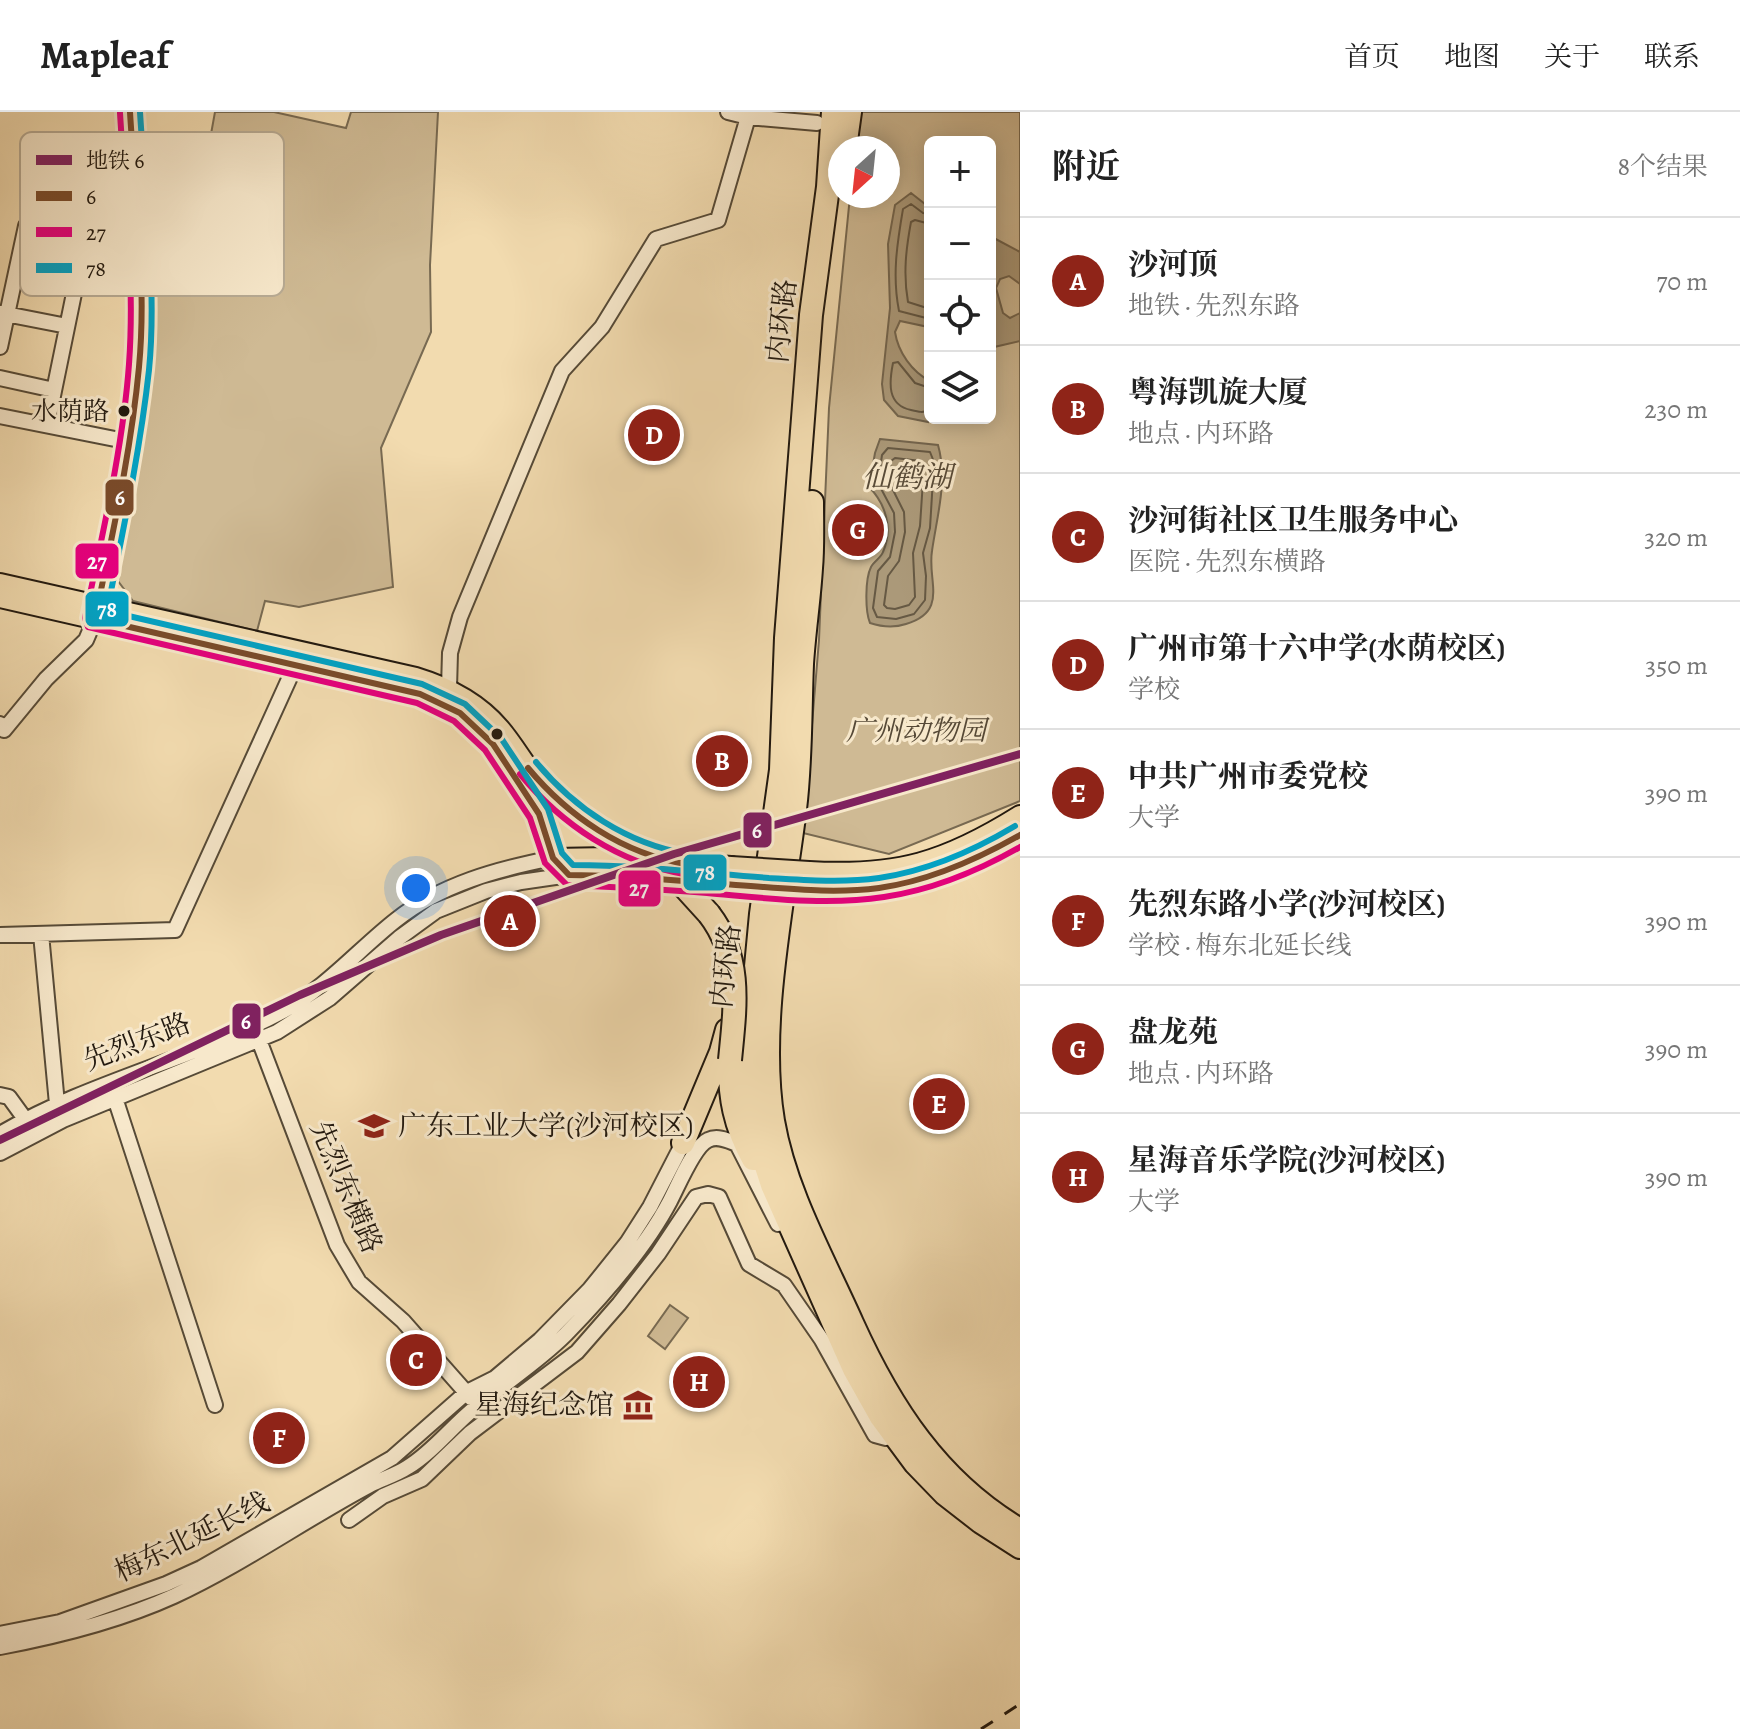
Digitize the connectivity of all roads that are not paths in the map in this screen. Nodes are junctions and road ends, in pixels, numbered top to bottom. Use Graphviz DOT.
graph roads {
  1 [pos="130,112"];
  2 [pos="728,112"];
  3 [pos="850,112"];
  4 [pos="748,117"];
  5 [pos="825,118"];
  6 [pos="131,132"];
  7 [pos="847,136"];
  8 [pos="837,208"];
  9 [pos="20,250"];
  10 [pos="73,296"];
  11 [pos="139,296"];
  12 [pos="4,314"];
  13 [pos="67,326"];
  14 [pos="0,347"];
  15 [pos="0,378"];
  16 [pos="54,390"];
  17 [pos="0,416"];
  18 [pos="47,425"];
  19 [pos="130,442"];
  20 [pos="0,583"];
  21 [pos="0,598"];
  22 [pos="97,612"];
  23 [pos="295,666"];
  24 [pos="449,688"];
  25 [pos="0,724"];
  26 [pos="782,726"];
  27 [pos="578,815"];
  28 [pos="1020,815"];
  29 [pos="1020,835"];
  30 [pos="585,857"];
  31 [pos="553,858"];
  32 [pos="954,859"];
  33 [pos="676,872"];
  34 [pos="569,875"];
  35 [pos="808,881"];
  36 [pos="41,934"];
  37 [pos="0,935"];
  38 [pos="259,1040"];
  39 [pos="91,1088"];
  40 [pos="0,1095"];
  41 [pos="115,1098"];
  42 [pos="57,1104"];
  43 [pos="99,1105"];
  44 [pos="25,1119"];
  45 [pos="0,1134"];
  46 [pos="683,1143"];
  47 [pos="0,1153"];
  48 [pos="683,1177"];
  49 [pos="696,1197"];
  50 [pos="798,1245"];
  51 [pos="467,1392"];
  52 [pos="215,1405"];
  53 [pos="477,1406"];
  54 [pos="886,1438"];
  55 [pos="409,1467"];
  56 [pos="422,1479"];
  57 [pos="310,1513"];
  58 [pos="349,1520"];
  59 [pos="1020,1531"];
  60 [pos="1020,1549"];
  61 [pos="45,1625"];
  62 [pos="0,1634"];
  63 [pos="58,1635"];
  64 [pos="0,1647"];
  1 -- 6 [label="street"];
  2 -- 4 [label="street"];
  3 -- 7 [label="highway"];
  4 -- 5 [label="street"];
  4 -- 24 [label="street"];
  5 -- 26 [label="highway, 内环路"];
  8 -- 59 [label="highway, 内环路"];
  9 -- 12 [label="street"];
  10 -- 13 [label="street"];
  11 -- 19 [label="street"];
  12 -- 13 [label="street"];
  12 -- 14 [label="street"];
  13 -- 16 [label="street"];
  15 -- 16 [label="street"];
  16 -- 18 [label="street"];
  17 -- 18 [label="street"];
  18 -- 19 [label="street"];
  19 -- 22 [label="street"];
  20 -- 22 [label="main road"];
  21 -- 22 [label="main road"];
  22 -- 23 [label="main road"];
  22 -- 24 [label="main road"];
  22 -- 25 [label="street"];
  23 -- 31 [label="main road"];
  23 -- 36 [label="street"];
  24 -- 27 [label="main road"];
  26 -- 46 [label="highway"];
  26 -- 50 [label="highway, 内环路"];
  27 -- 30 [label="main road"];
  27 -- 33 [label="main road"];
  28 -- 32 [label="main road"];
  29 -- 32 [label="main road"];
  30 -- 31 [label="main road, 先烈东路"];
  30 -- 33 [label="main road, 先烈东路"];
  30 -- 34 [label="main road"];
  31 -- 34 [label="main road"];
  31 -- 39 [label="street, 先烈东路"];
  32 -- 35 [label="main road"];
  33 -- 34 [label="main road, 先烈东路"];
  33 -- 35 [label="main road, 先烈东路, bridge"];
  33 -- 35 [label="main road, 先烈东路, bridge"];
  33 -- 50 [label="highway, bridge"];
  34 -- 38 [label="street, 先烈东路"];
  36 -- 37 [label="street"];
  36 -- 42 [label="street"];
  38 -- 41 [label="street, 先烈东路"];
  38 -- 51 [label="street, 先烈东横路"];
  39 -- 42 [label="street, 先烈东路"];
  39 -- 43 [label="street"];
  40 -- 44 [label="street"];
  41 -- 43 [label="street, 先烈东路"];
  41 -- 52 [label="street"];
  42 -- 44 [label="street, 先烈东路"];
  43 -- 47 [label="street, 先烈东路"];
  44 -- 45 [label="street, 先烈东路"];
  46 -- 51 [label="street, 梅东北延长线"];
  48 -- 49 [label="street"];
  48 -- 53 [label="street, 梅东北延长线"];
  48 -- 54 [label="street, 梅东北延长线"];
  49 -- 54 [label="street"];
  49 -- 56 [label="street"];
  50 -- 60 [label="highway, 内环路"];
  51 -- 53 [label="street, 先烈东横路"];
  51 -- 57 [label="street, 梅东北延长线"];
  53 -- 55 [label="street, 梅东北延长线"];
  54 -- 60 [label="street"];
  55 -- 56 [label="street"];
  55 -- 57 [label="street, 梅东北延长线"];
  56 -- 58 [label="street"];
  57 -- 61 [label="street, 梅东北延长线"];
  57 -- 63 [label="street, 梅东北延长线"];
  61 -- 62 [label="street, 梅东北延长线"];
  61 -- 63 [label="street"];
  63 -- 64 [label="street, 梅东北延长线"];
}
